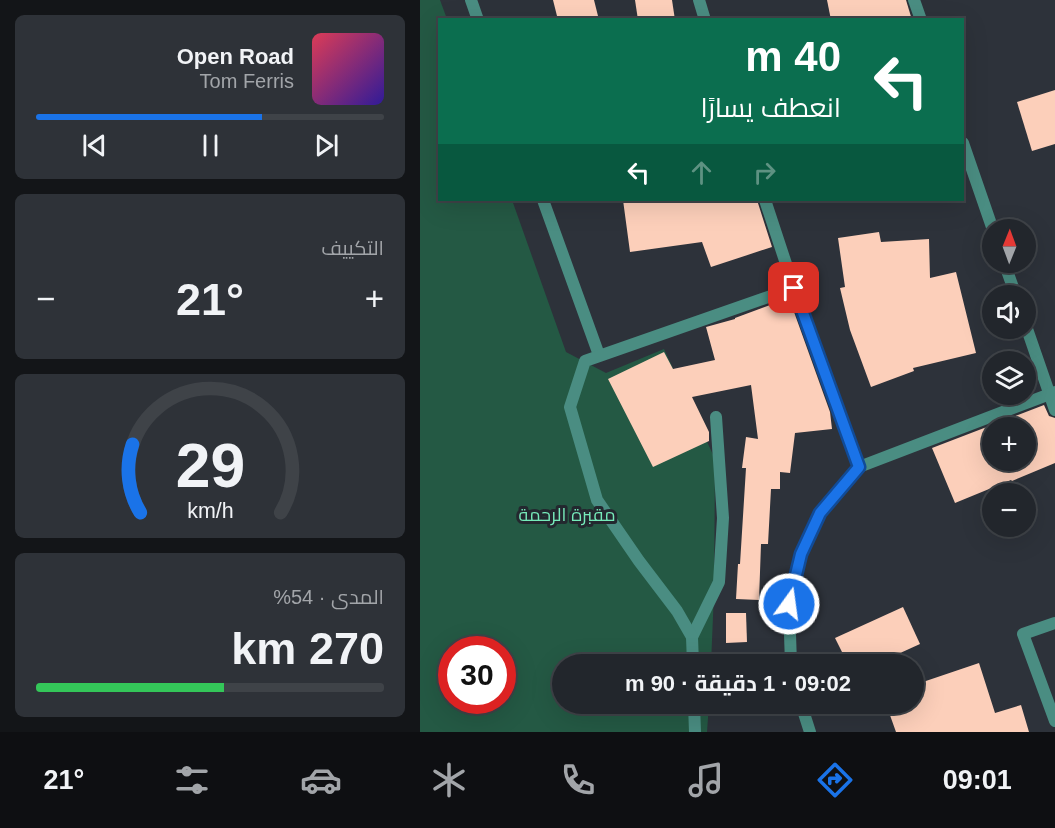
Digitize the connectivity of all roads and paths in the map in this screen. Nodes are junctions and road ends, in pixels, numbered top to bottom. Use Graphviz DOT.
graph roads {
  1 [pos="471,0"];
  2 [pos="699,0"];
  3 [pos="914,0"];
  4 [pos="477,18"];
  5 [pos="704,18"];
  6 [pos="920,18"];
  7 [pos="964,146"];
  8 [pos="543,201"];
  9 [pos="765,201"];
  10 [pos="989,219"];
  11 [pos="794,288"];
  12 [pos="1031,339"];
  13 [pos="599,355"];
  14 [pos="1052,393"];
  15 [pos="1055,410"];
  16 [pos="716,417"];
  17 [pos="859,467"];
  18 [pos="1055,623"];
  19 [pos="692,637"];
  20 [pos="693,654"];
  21 [pos="791,654"];
  22 [pos="694,714"];
  23 [pos="804,714"];
  24 [pos="1055,721"];
  25 [pos="695,732"];
  26 [pos="810,732"];
  1 -- 4 [label="street"];
  2 -- 5 [label="street"];
  3 -- 6 [label="street"];
  7 -- 10 [label="street"];
  8 -- 13 [label="street"];
  9 -- 11 [label="street"];
  11 -- 13 [label="street"];
  11 -- 17 [label="street"];
  12 -- 14 [label="street"];
  13 -- 19 [label="street"];
  14 -- 15 [label="street"];
  14 -- 17 [label="street"];
  16 -- 19 [label="street"];
  17 -- 21 [label="street"];
  18 -- 24 [label="street"];
  19 -- 20 [label="street"];
  22 -- 25 [label="street"];
  23 -- 26 [label="street"];
}
